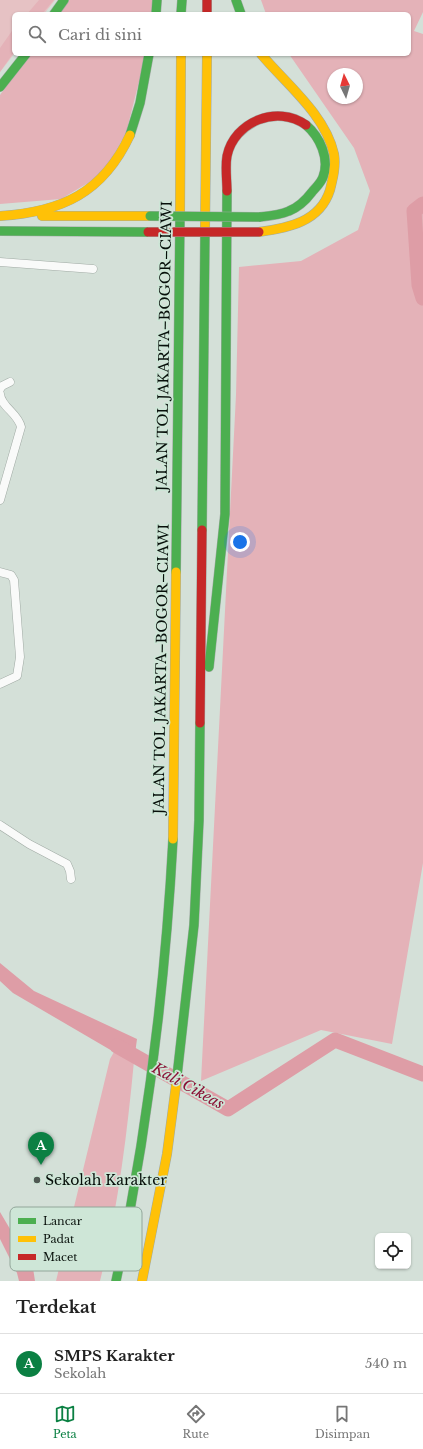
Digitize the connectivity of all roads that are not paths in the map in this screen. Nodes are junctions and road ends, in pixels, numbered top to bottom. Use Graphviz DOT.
graph roads {
  1 [pos="64,0"];
  2 [pos="157,0"];
  3 [pos="182,0"];
  4 [pos="207,0"];
  5 [pos="236,0"];
  6 [pos="55,12"];
  7 [pos="156,12"];
  8 [pos="181,12"];
  9 [pos="207,12"];
  10 [pos="240,12"];
  11 [pos="24,56"];
  12 [pos="149,56"];
  13 [pos="181,56"];
  14 [pos="207,56"];
  15 [pos="262,56"];
  16 [pos="0,87"];
  17 [pos="21,215"];
  18 [pos="0,216"];
  19 [pos="0,231"];
  20 [pos="0,262"];
  21 [pos="93,269"];
  22 [pos="10,382"];
  23 [pos="0,390"];
  24 [pos="0,394"];
  25 [pos="0,500"];
  26 [pos="0,572"];
  27 [pos="0,684"];
  28 [pos="199,753"];
  29 [pos="0,825"];
  30 [pos="71,879"];
  31 [pos="131,1207"];
  32 [pos="118,1271"];
  33 [pos="116,1281"];
  34 [pos="142,1281"];
  1 -- 6 [label="main road"];
  2 -- 7 [label="main road"];
  3 -- 8 [label="main road"];
  4 -- 9 [label="main road"];
  5 -- 10 [label="main road"];
  11 -- 16 [label="main road"];
  12 -- 17 [label="main road"];
  13 -- 31 [label="main road, JALAN TOL JAKARTA–BOGOR–CIAWI"];
  14 -- 28 [label="main road"];
  15 -- 19 [label="main road, bridge"];
  17 -- 18 [label="main road"];
  17 -- 28 [label="main road, bridge"];
  20 -- 21 [label="street"];
  22 -- 23 [label="street"];
  24 -- 25 [label="street"];
  26 -- 27 [label="street"];
  28 -- 34 [label="main road"];
  29 -- 30 [label="street"];
  32 -- 33 [label="main road, JALAN TOL JAKARTA–BOGOR–CIAWI"];
}
